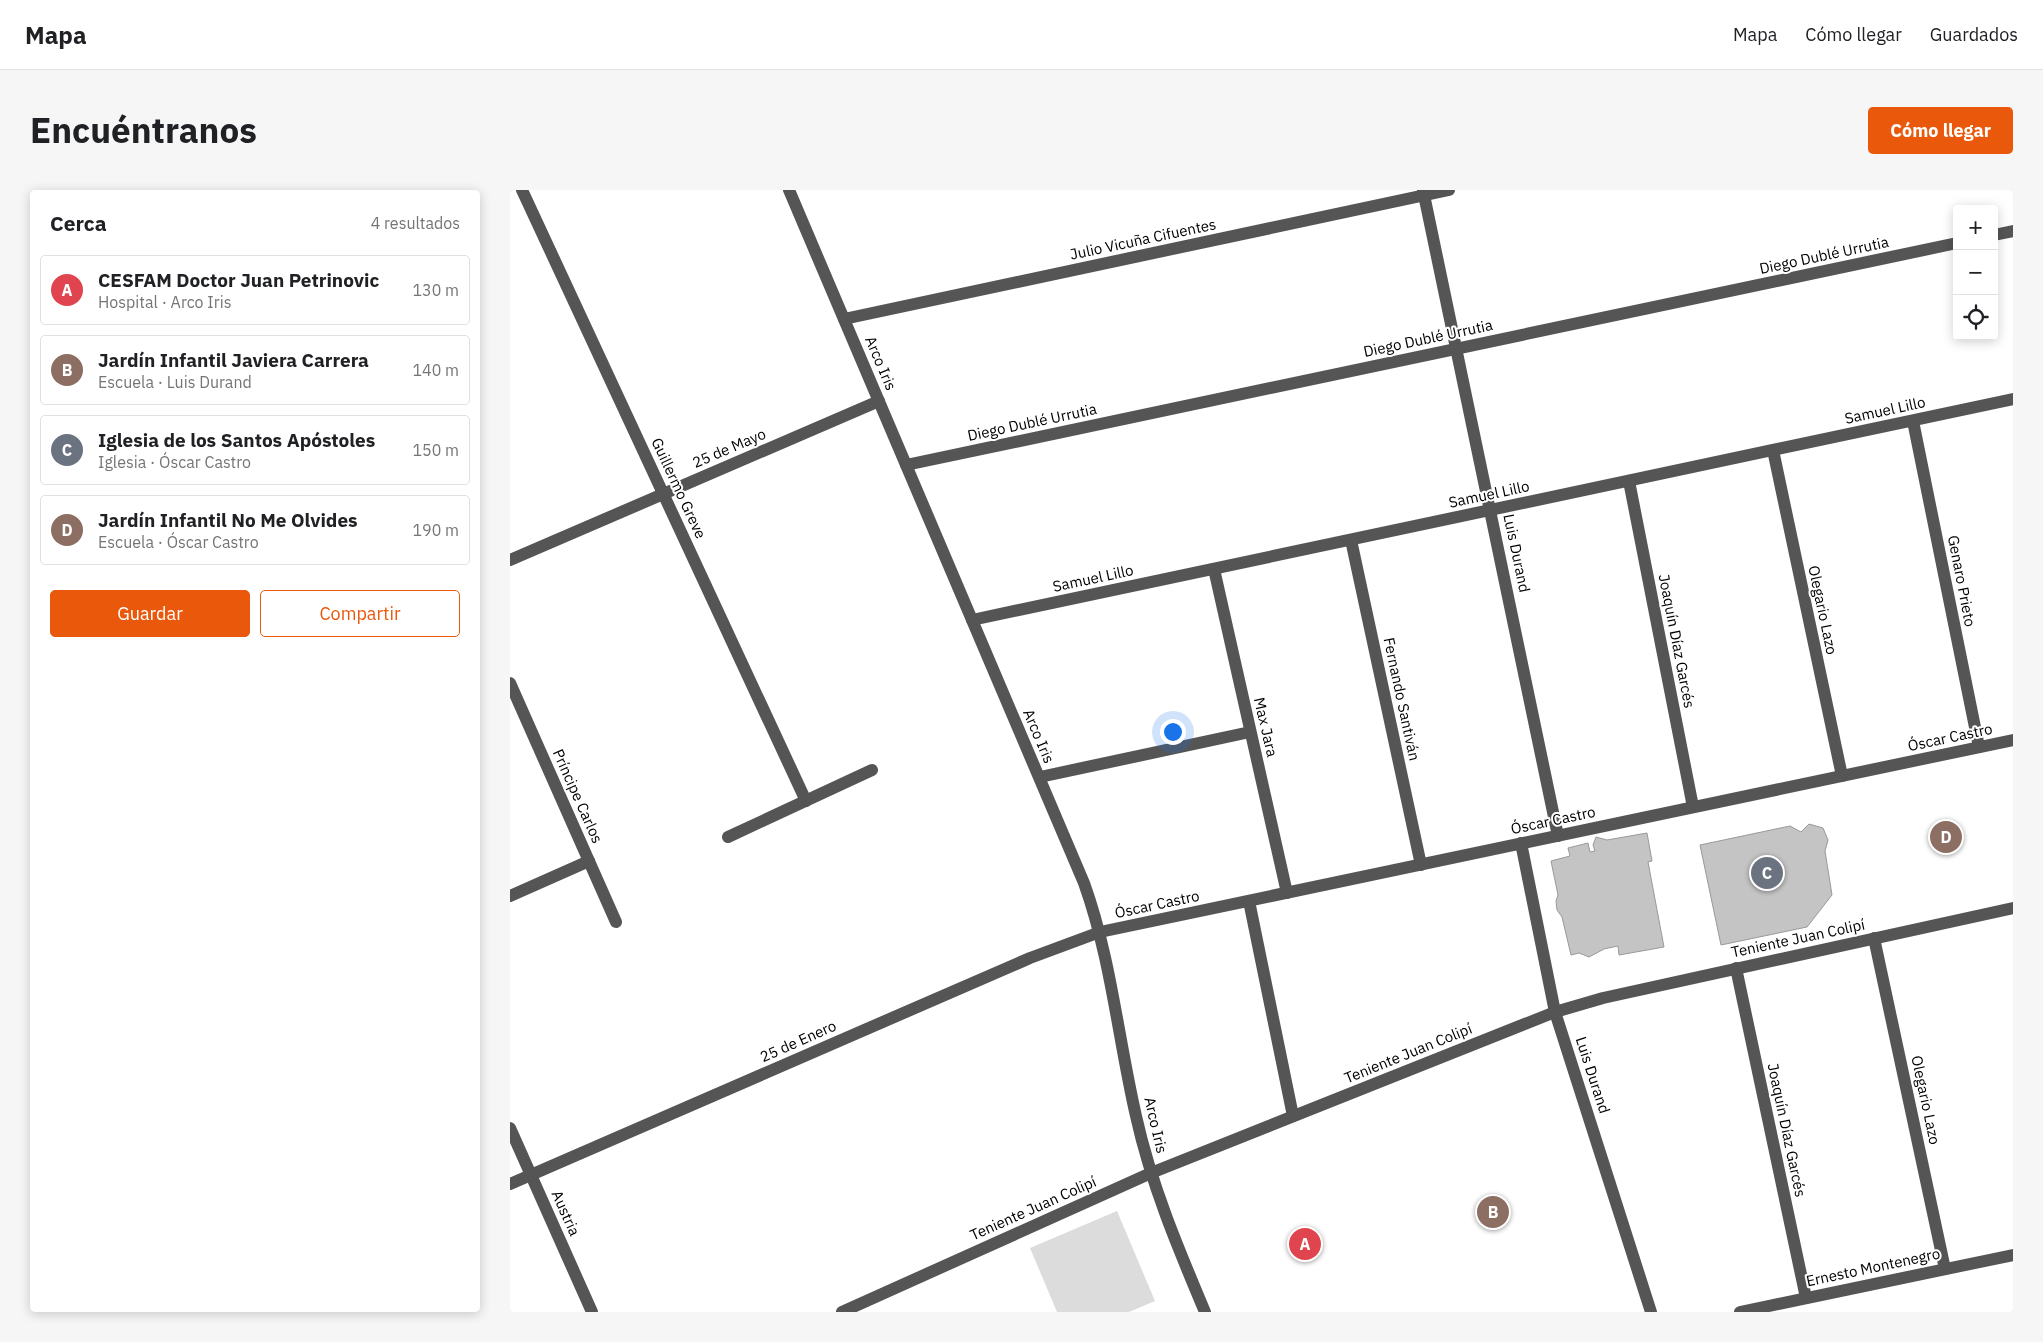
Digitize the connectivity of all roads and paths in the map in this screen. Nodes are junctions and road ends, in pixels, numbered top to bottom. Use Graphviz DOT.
graph roads {
  1 [pos="522,190"];
  2 [pos="790,190"];
  3 [pos="1449,190"];
  4 [pos="1423,193"];
  5 [pos="2013,231"];
  6 [pos="1998,234"];
  7 [pos="1953,244"];
  8 [pos="844,319"];
  9 [pos="1457,349"];
  10 [pos="2013,399"];
  11 [pos="879,401"];
  12 [pos="1913,421"];
  13 [pos="1773,450"];
  14 [pos="906,465"];
  15 [pos="1629,481"];
  16 [pos="663,494"];
  17 [pos="1491,510"];
  18 [pos="1351,540"];
  19 [pos="510,560"];
  20 [pos="1214,568"];
  21 [pos="972,620"];
  22 [pos="510,683"];
  23 [pos="1250,732"];
  24 [pos="2013,740"];
  25 [pos="1979,747"];
  26 [pos="872,770"];
  27 [pos="1842,776"];
  28 [pos="1040,777"];
  29 [pos="806,800"];
  30 [pos="1693,807"];
  31 [pos="1558,836"];
  32 [pos="728,837"];
  33 [pos="1521,843"];
  34 [pos="589,861"];
  35 [pos="1421,865"];
  36 [pos="1287,893"];
  37 [pos="510,896"];
  38 [pos="1249,901"];
  39 [pos="2013,908"];
  40 [pos="616,922"];
  41 [pos="1100,932"];
  42 [pos="1874,938"];
  43 [pos="1736,968"];
  44 [pos="1555,1012"];
  45 [pos="1293,1116"];
  46 [pos="510,1128"];
  47 [pos="1151,1173"];
  48 [pos="531,1175"];
  49 [pos="510,1184"];
  50 [pos="2013,1255"];
  51 [pos="1945,1269"];
  52 [pos="1806,1298"];
  53 [pos="592,1312"];
  54 [pos="842,1312"];
  55 [pos="1205,1312"];
  56 [pos="1651,1312"];
  57 [pos="1740,1312"];
  1 -- 16 [label="street, Guillermo Greve"];
  2 -- 8 [label="street, Arco Iris"];
  3 -- 4 [label="street, Julio Vicuña Cifuentes"];
  4 -- 8 [label="street, Julio Vicuña Cifuentes"];
  4 -- 9 [label="street, Luis Durand"];
  5 -- 6 [label="street"];
  7 -- 9 [label="street, Diego Dublé Urrutia"];
  8 -- 11 [label="street, Arco Iris"];
  9 -- 14 [label="street, Diego Dublé Urrutia"];
  9 -- 17 [label="street, Luis Durand"];
  10 -- 12 [label="street, Samuel Lillo"];
  11 -- 14 [label="street, Arco Iris"];
  11 -- 16 [label="street, 25 de Mayo"];
  12 -- 13 [label="street, Samuel Lillo"];
  12 -- 25 [label="street, Genaro Prieto"];
  13 -- 15 [label="street, Samuel Lillo"];
  13 -- 27 [label="street, Olegario Lazo"];
  14 -- 21 [label="street, Arco Iris"];
  15 -- 17 [label="street, Samuel Lillo"];
  15 -- 30 [label="street, Joaquín Díaz Garcés"];
  16 -- 19 [label="street, 25 de Mayo"];
  16 -- 29 [label="street, Guillermo Greve"];
  17 -- 18 [label="street, Samuel Lillo"];
  17 -- 31 [label="street, Luis Durand"];
  18 -- 20 [label="street, Samuel Lillo"];
  18 -- 35 [label="street, Fernando Santiván"];
  20 -- 21 [label="street, Samuel Lillo"];
  20 -- 23 [label="street, Max Jara"];
  21 -- 28 [label="street, Arco Iris"];
  22 -- 34 [label="street, Príncipe Carlos"];
  23 -- 28 [label="street"];
  23 -- 36 [label="street, Max Jara"];
  24 -- 25 [label="street, Óscar Castro"];
  25 -- 27 [label="street, Óscar Castro"];
  26 -- 29 [label="street"];
  27 -- 30 [label="street, Óscar Castro"];
  28 -- 41 [label="street, Arco Iris"];
  29 -- 32 [label="street"];
  30 -- 31 [label="street, Óscar Castro"];
  31 -- 33 [label="street, Óscar Castro"];
  33 -- 35 [label="street, Óscar Castro"];
  33 -- 44 [label="street, Luis Durand"];
  34 -- 37 [label="street"];
  34 -- 40 [label="street, Príncipe Carlos"];
  35 -- 36 [label="street, Óscar Castro"];
  36 -- 38 [label="street, Óscar Castro"];
  38 -- 41 [label="street, Óscar Castro"];
  38 -- 45 [label="street"];
  39 -- 42 [label="street, Teniente Juan Colipí"];
  41 -- 47 [label="street, Arco Iris"];
  41 -- 48 [label="street, 25 de Enero"];
  42 -- 43 [label="street, Teniente Juan Colipí"];
  42 -- 51 [label="street, Olegario Lazo"];
  43 -- 44 [label="street, Teniente Juan Colipí"];
  43 -- 52 [label="street, Joaquín Díaz Garcés"];
  44 -- 45 [label="street, Teniente Juan Colipí"];
  44 -- 56 [label="street, Luis Durand"];
  45 -- 47 [label="street, Teniente Juan Colipí"];
  46 -- 48 [label="street, Austria"];
  47 -- 54 [label="street, Teniente Juan Colipí"];
  47 -- 55 [label="street, Arco Iris"];
  48 -- 49 [label="street, 25 de Enero"];
  48 -- 53 [label="street, Austria"];
  50 -- 51 [label="street, Ernesto Montenegro"];
  51 -- 52 [label="street, Ernesto Montenegro"];
  52 -- 57 [label="street, Ernesto Montenegro"];
}
